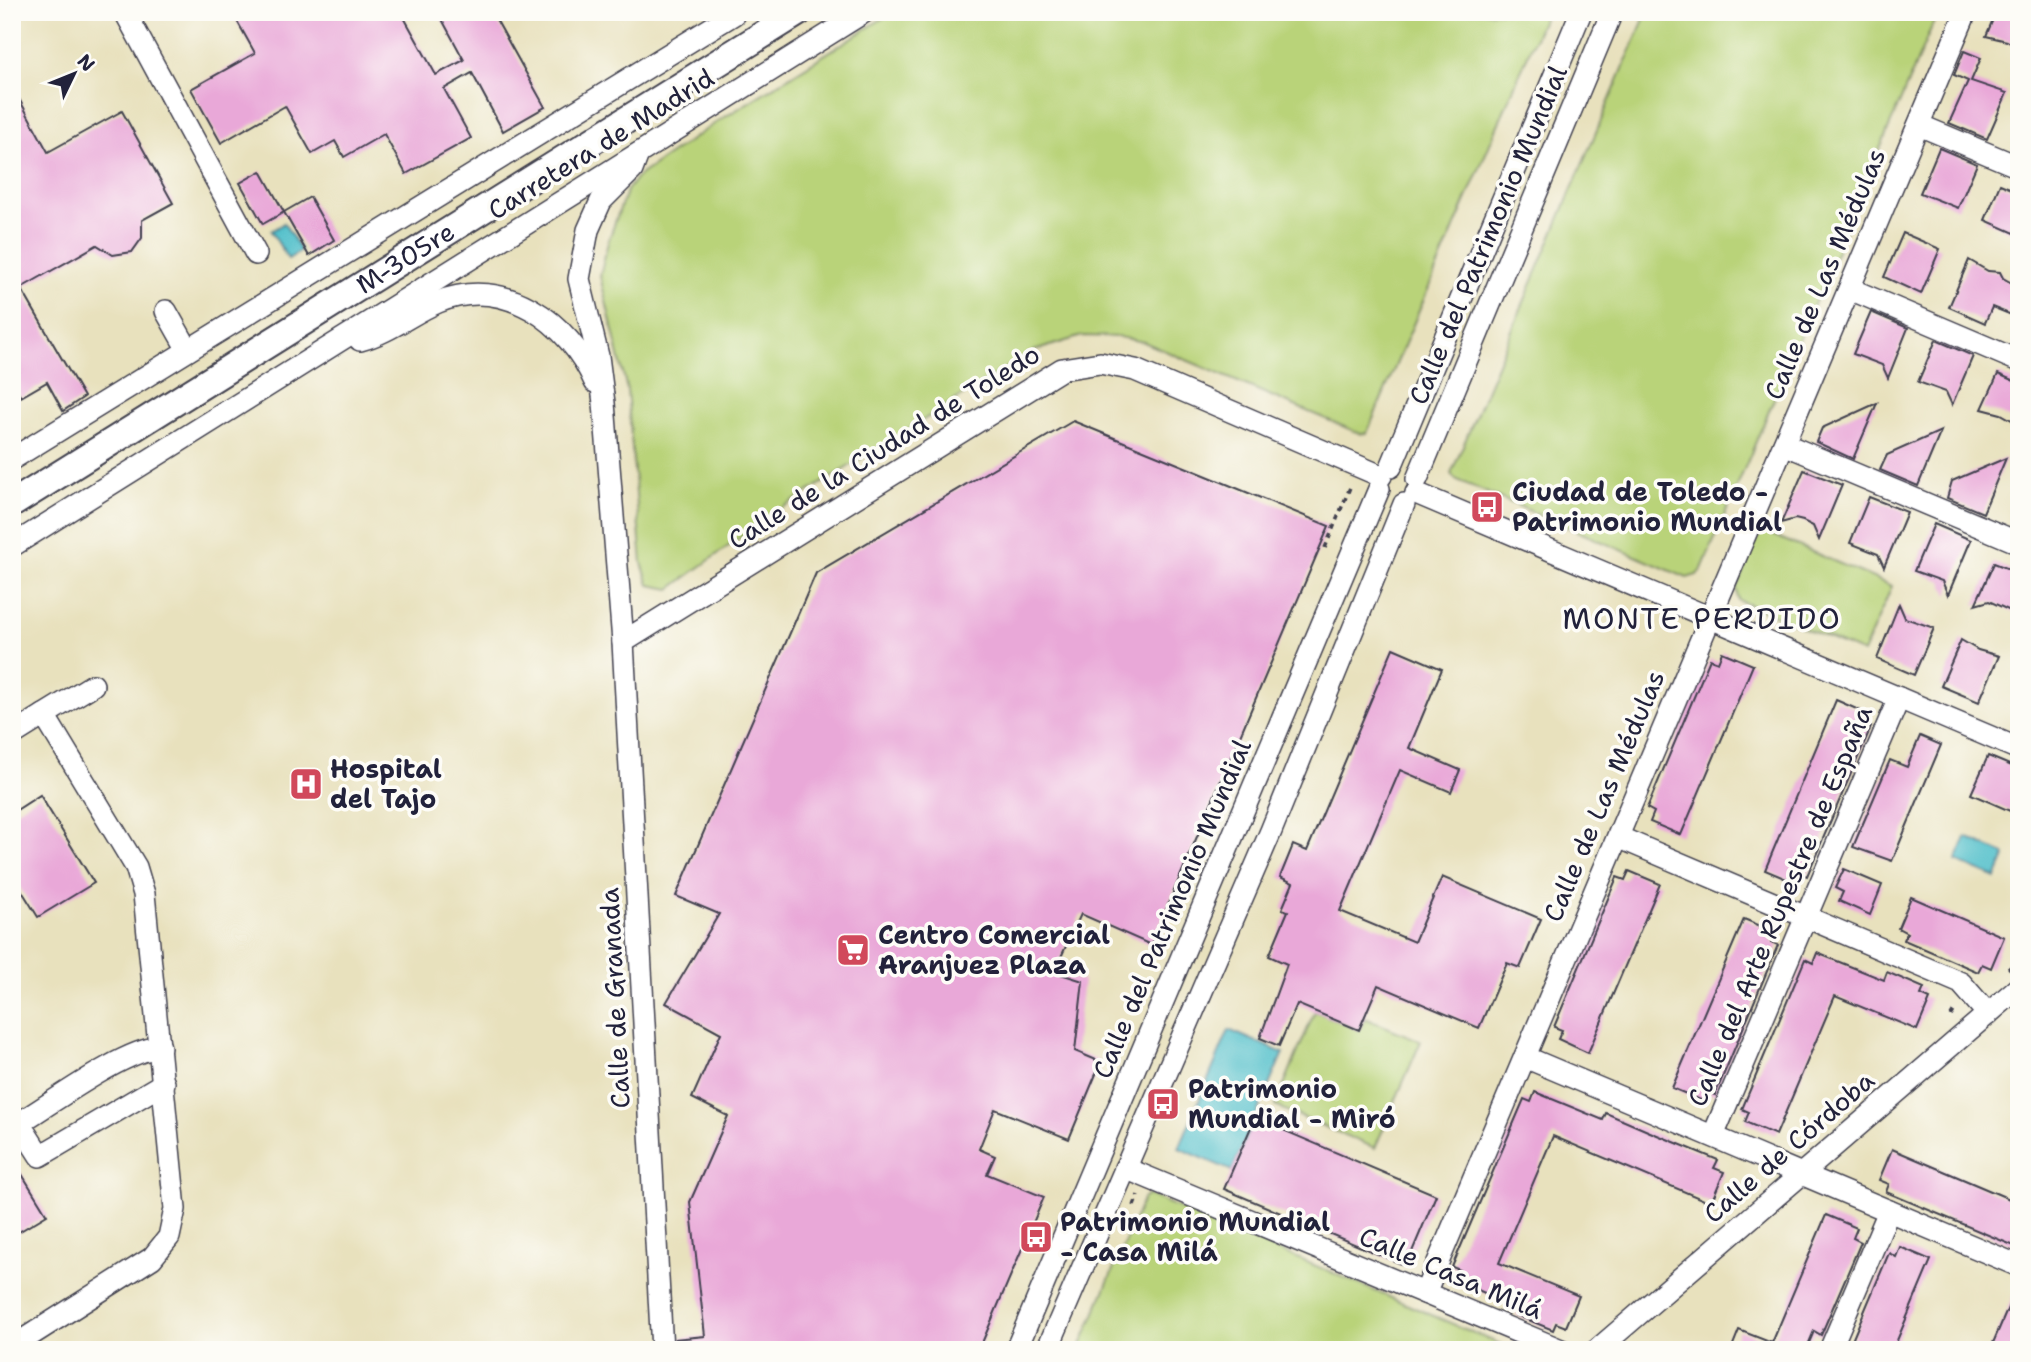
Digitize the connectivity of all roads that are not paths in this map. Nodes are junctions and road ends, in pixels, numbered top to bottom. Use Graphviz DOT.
graph roads {
  1 [pos="125,12"];
  2 [pos="799,12"];
  3 [pos="864,12"];
  4 [pos="1581,12"];
  5 [pos="1612,12"];
  6 [pos="1966,12"];
  7 [pos="734,14"];
  8 [pos="1919,125"];
  9 [pos="638,154"];
  10 [pos="2019,167"];
  11 [pos="256,254"];
  12 [pos="1850,289"];
  13 [pos="166,311"];
  14 [pos="326,349"];
  15 [pos="188,350"];
  16 [pos="2019,361"];
  17 [pos="604,403"];
  18 [pos="1784,444"];
  19 [pos="12,459"];
  20 [pos="1383,477"];
  21 [pos="1412,492"];
  22 [pos="12,504"];
  23 [pos="2019,543"];
  24 [pos="12,546"];
  25 [pos="1709,617"];
  26 [pos="623,642"];
  27 [pos="93,685"];
  28 [pos="1899,698"];
  29 [pos="44,715"];
  30 [pos="12,735"];
  31 [pos="2019,749"];
  32 [pos="1618,837"];
  33 [pos="1805,917"];
  34 [pos="2019,987"];
  35 [pos="1988,1014"];
  36 [pos="160,1047"];
  37 [pos="1525,1057"];
  38 [pos="163,1083"];
  39 [pos="1713,1136"];
  40 [pos="1125,1168"];
  41 [pos="1802,1173"];
  42 [pos="1889,1211"];
  43 [pos="2019,1266"];
  44 [pos="1425,1293"];
  45 [pos="12,1347"];
  46 [pos="662,1350"];
  47 [pos="1016,1350"];
  48 [pos="1047,1350"];
  49 [pos="1561,1350"];
  50 [pos="1597,1350"];
  51 [pos="1830,1350"];
  1 -- 11 [label="street"];
  2 -- 22 [label="main road, M-305re"];
  3 -- 9 [label="street, Carretera de Madrid"];
  4 -- 20 [label="street, Calle del Patrimonio Mundial"];
  5 -- 21 [label="street, Calle del Patrimonio Mundial"];
  6 -- 8 [label="street, Calle de Las Médulas"];
  7 -- 15 [label="street"];
  8 -- 10 [label="street"];
  8 -- 12 [label="street, Calle de Las Médulas"];
  9 -- 14 [label="street, Carretera de Madrid"];
  9 -- 17 [label="street"];
  12 -- 16 [label="street"];
  12 -- 18 [label="street, Calle de Las Médulas"];
  13 -- 15 [label="street"];
  14 -- 17 [label="street"];
  14 -- 24 [label="street, Carretera de Madrid"];
  15 -- 19 [label="street"];
  17 -- 26 [label="street"];
  18 -- 23 [label="street"];
  18 -- 25 [label="street, Calle de Las Médulas"];
  20 -- 21 [label="street"];
  20 -- 21 [label="street"];
  20 -- 26 [label="street, Calle de la Ciudad de Toledo"];
  20 -- 47 [label="street, Calle del Patrimonio Mundial"];
  21 -- 25 [label="street"];
  21 -- 40 [label="street, Calle del Patrimonio Mundial"];
  25 -- 28 [label="street"];
  25 -- 32 [label="street, Calle de Las Médulas"];
  26 -- 46 [label="street, Calle de Granada"];
  27 -- 29 [label="street"];
  28 -- 31 [label="street"];
  28 -- 33 [label="street, Calle del Arte Rupestre de España"];
  29 -- 30 [label="street"];
  29 -- 36 [label="street"];
  32 -- 33 [label="street"];
  32 -- 37 [label="street, Calle de Las Médulas"];
  33 -- 35 [label="street"];
  33 -- 39 [label="street, Calle del Arte Rupestre de España"];
  34 -- 35 [label="street, Calle de Córdoba"];
  35 -- 41 [label="street, Calle de Córdoba"];
  36 -- 38 [label="street"];
  36 -- 38 [label="street"];
  37 -- 39 [label="street"];
  37 -- 44 [label="street, Calle de Las Médulas"];
  38 -- 45 [label="street"];
  39 -- 41 [label="street"];
  40 -- 44 [label="street, Calle Casa Milá"];
  40 -- 48 [label="street, Calle del Patrimonio Mundial"];
  41 -- 42 [label="street"];
  41 -- 50 [label="street, Calle de Córdoba"];
  42 -- 43 [label="street"];
  42 -- 51 [label="street"];
  44 -- 49 [label="street, Calle Casa Milá"];
}
